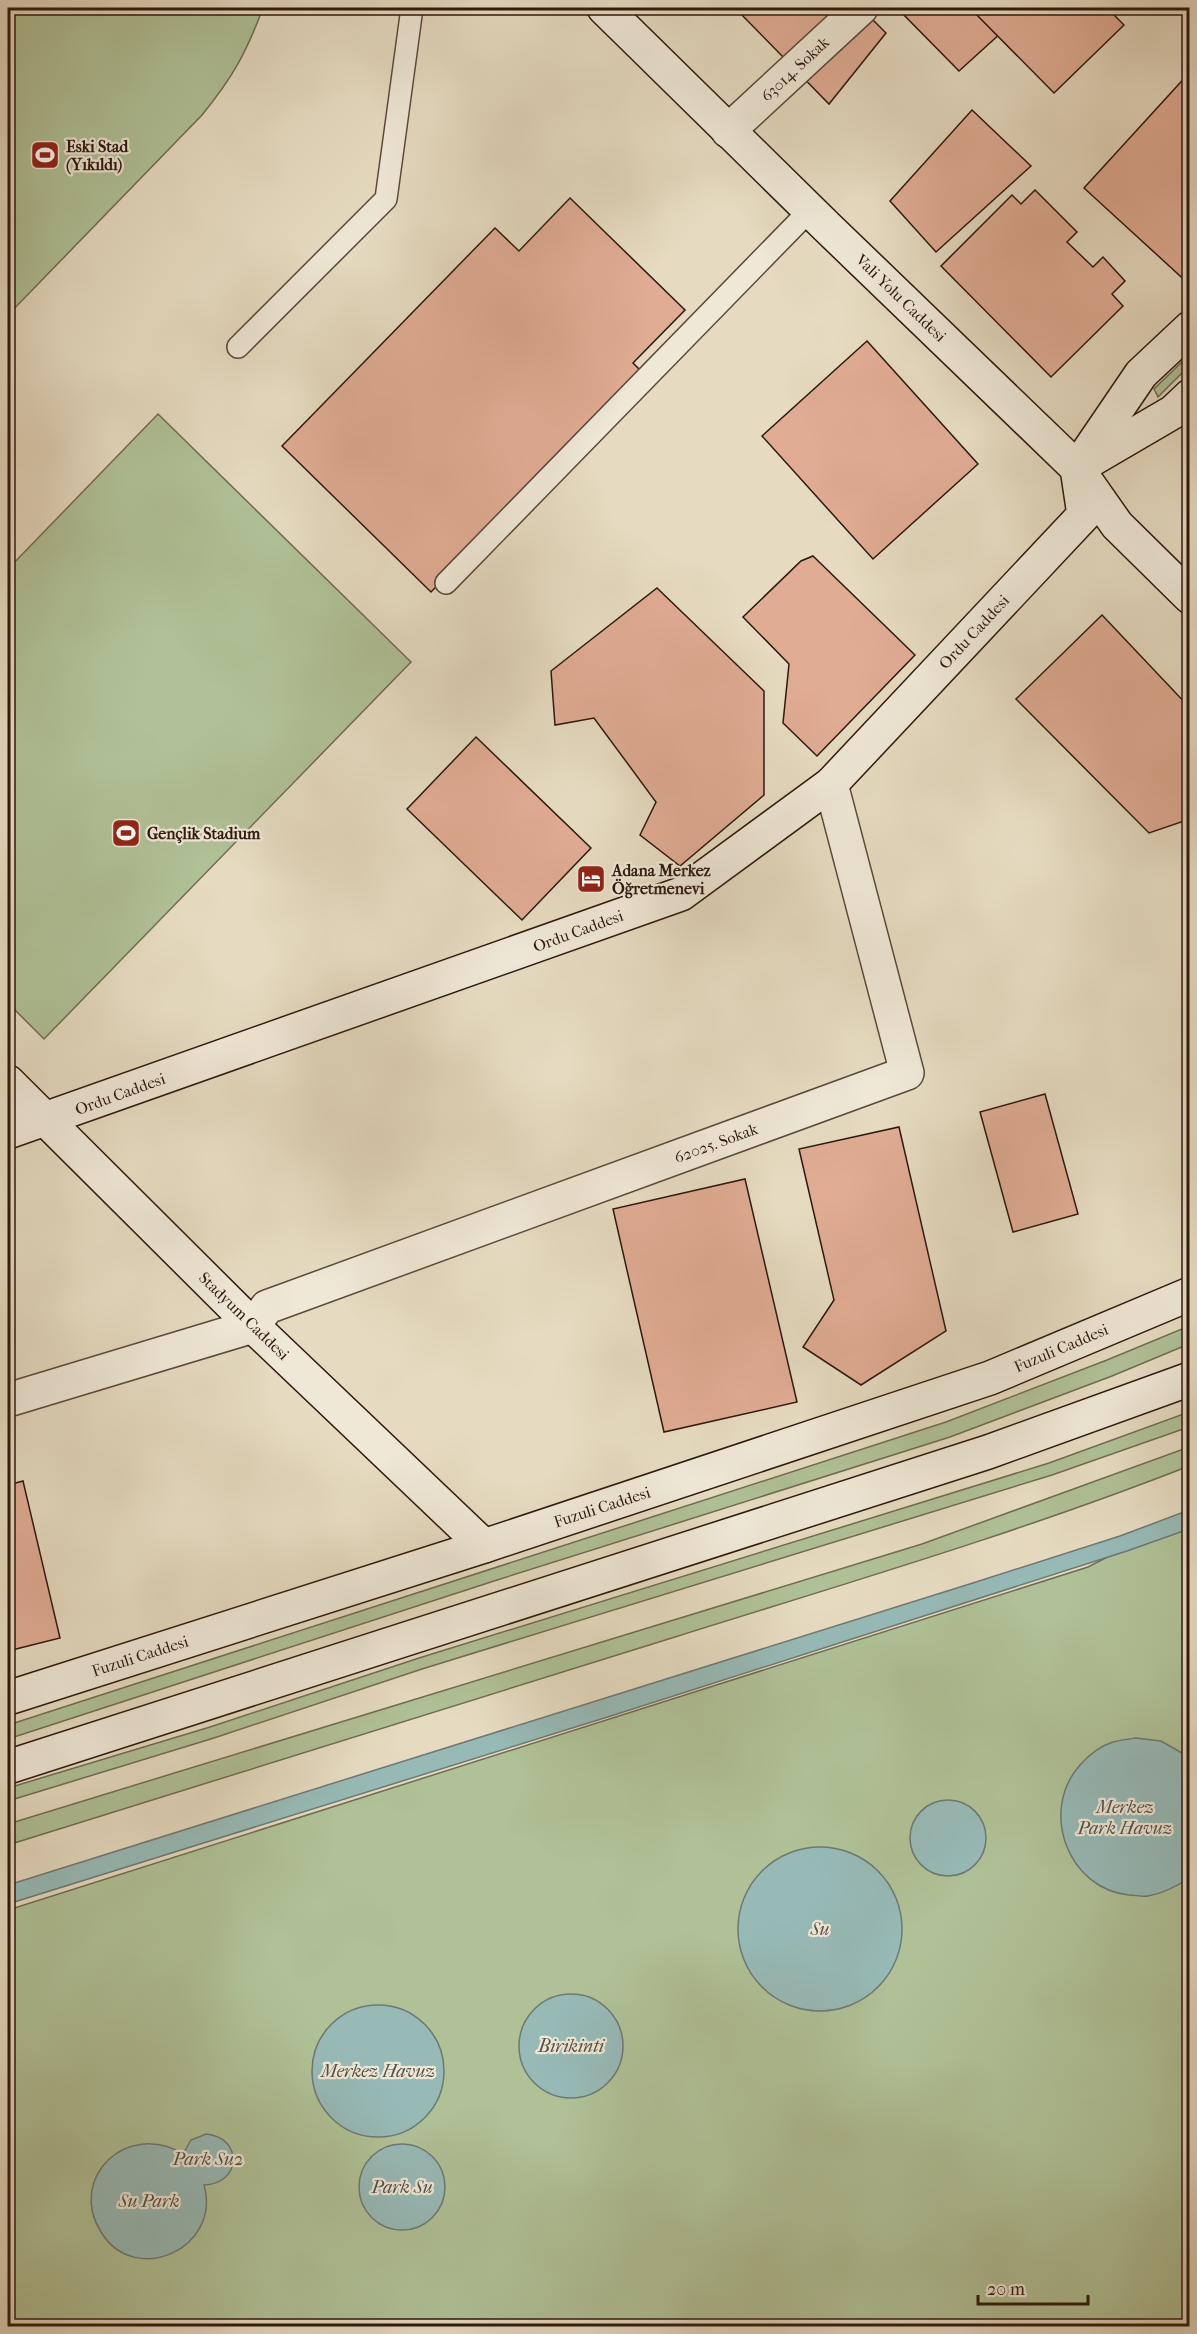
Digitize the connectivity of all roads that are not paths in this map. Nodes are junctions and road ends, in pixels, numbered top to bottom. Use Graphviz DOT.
graph roads {
  1 [pos="412,8"];
  2 [pos="603,8"];
  3 [pos="861,8"];
  4 [pos="728,130"];
  5 [pos="810,210"];
  6 [pos="1190,328"];
  7 [pos="238,347"];
  8 [pos="1190,396"];
  9 [pos="1077,468"];
  10 [pos="446,583"];
  11 [pos="1190,597"];
  12 [pos="831,784"];
  13 [pos="8,1082"];
  14 [pos="46,1120"];
  15 [pos="8,1132"];
  16 [pos="1190,1294"];
  17 [pos="253,1326"];
  18 [pos="1190,1379"];
  19 [pos="8,1401"];
  20 [pos="484,1546"];
  21 [pos="8,1698"];
  22 [pos="8,1767"];
  1 -- 7 [label="lane"];
  2 -- 4 [label="main road, Vali Yolu Caddesi"];
  3 -- 4 [label="main road, 63014. Sokak"];
  4 -- 5 [label="main road, Vali Yolu Caddesi"];
  5 -- 9 [label="main road, Vali Yolu Caddesi"];
  5 -- 10 [label="lane"];
  6 -- 9 [label="main road"];
  8 -- 9 [label="main road"];
  9 -- 11 [label="main road, Vali Yolu Caddesi"];
  9 -- 12 [label="main road, Ordu Caddesi"];
  12 -- 14 [label="main road, Ordu Caddesi"];
  12 -- 17 [label="main road, 62025. Sokak"];
  13 -- 14 [label="main road, Stadyum Caddesi"];
  14 -- 15 [label="main road, Ordu Caddesi"];
  14 -- 17 [label="main road, Stadyum Caddesi"];
  16 -- 20 [label="main road, Fuzuli Caddesi"];
  17 -- 19 [label="main road"];
  17 -- 20 [label="main road, Stadyum Caddesi"];
  18 -- 22 [label="main road"];
  20 -- 21 [label="main road, Fuzuli Caddesi"];
}
